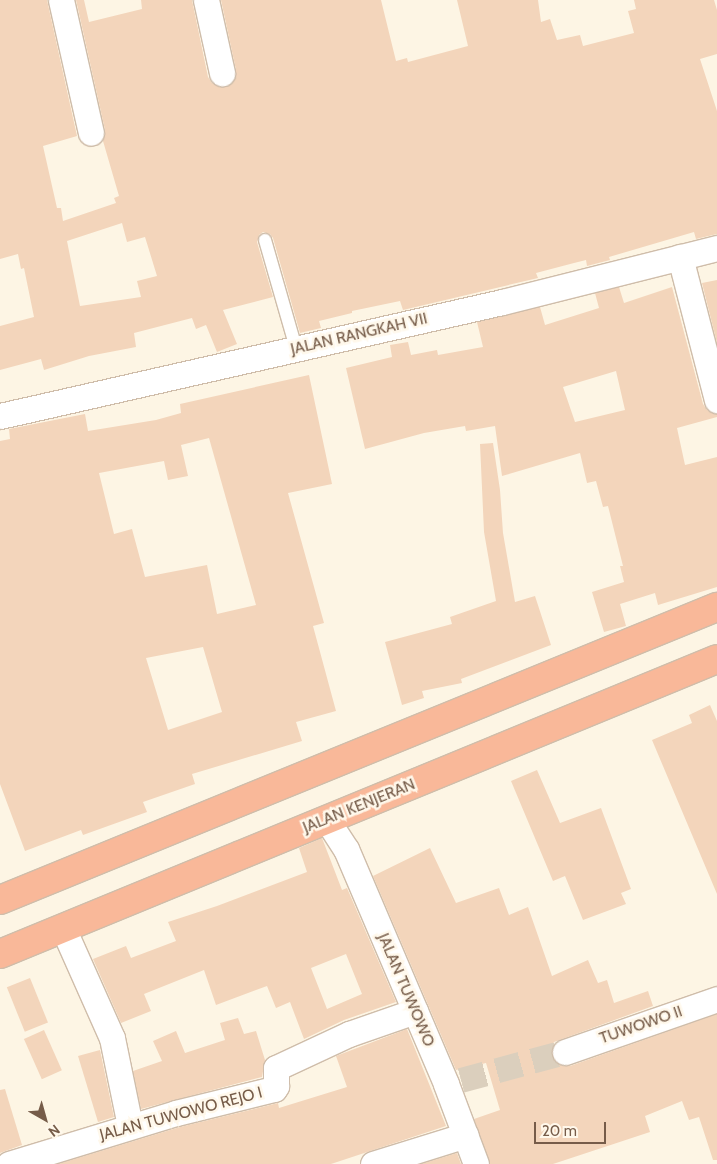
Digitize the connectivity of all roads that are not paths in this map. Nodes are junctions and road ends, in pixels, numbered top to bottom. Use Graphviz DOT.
graph roads {
  1 [pos="61,0"];
  2 [pos="206,0"];
  3 [pos="222,73"];
  4 [pos="91,133"];
  5 [pos="265,240"];
  6 [pos="717,248"];
  7 [pos="680,257"];
  8 [pos="296,348"];
  9 [pos="717,400"];
  10 [pos="0,416"];
  11 [pos="717,607"];
  12 [pos="717,659"];
  13 [pos="327,820"];
  14 [pos="0,900"];
  15 [pos="63,928"];
  16 [pos="0,954"];
  17 [pos="717,999"];
  18 [pos="415,1011"];
  19 [pos="565,1052"];
  20 [pos="130,1126"];
  21 [pos="466,1135"];
  22 [pos="9,1164"];
  23 [pos="373,1164"];
  24 [pos="476,1164"];
  1 -- 4 [label="street"];
  2 -- 3 [label="street"];
  5 -- 8 [label="lane"];
  6 -- 7 [label="street, JALAN RANGKAH VII"];
  7 -- 8 [label="street, JALAN RANGKAH VII"];
  7 -- 9 [label="street"];
  8 -- 10 [label="street, JALAN RANGKAH VII"];
  11 -- 14 [label="highway"];
  12 -- 13 [label="highway, JALAN KENJERAN"];
  13 -- 15 [label="highway, JALAN KENJERAN"];
  13 -- 18 [label="street, JALAN TUWOWO"];
  15 -- 16 [label="highway, JALAN KENJERAN"];
  15 -- 20 [label="street"];
  17 -- 19 [label="street, TUWOWO II"];
  18 -- 20 [label="street, JALAN TUWOWO REJO I"];
  18 -- 21 [label="street, JALAN TUWOWO"];
  20 -- 22 [label="street, JALAN TUWOWO REJO I"];
  21 -- 23 [label="street"];
  21 -- 24 [label="street, JALAN TUWOWO"];
}
